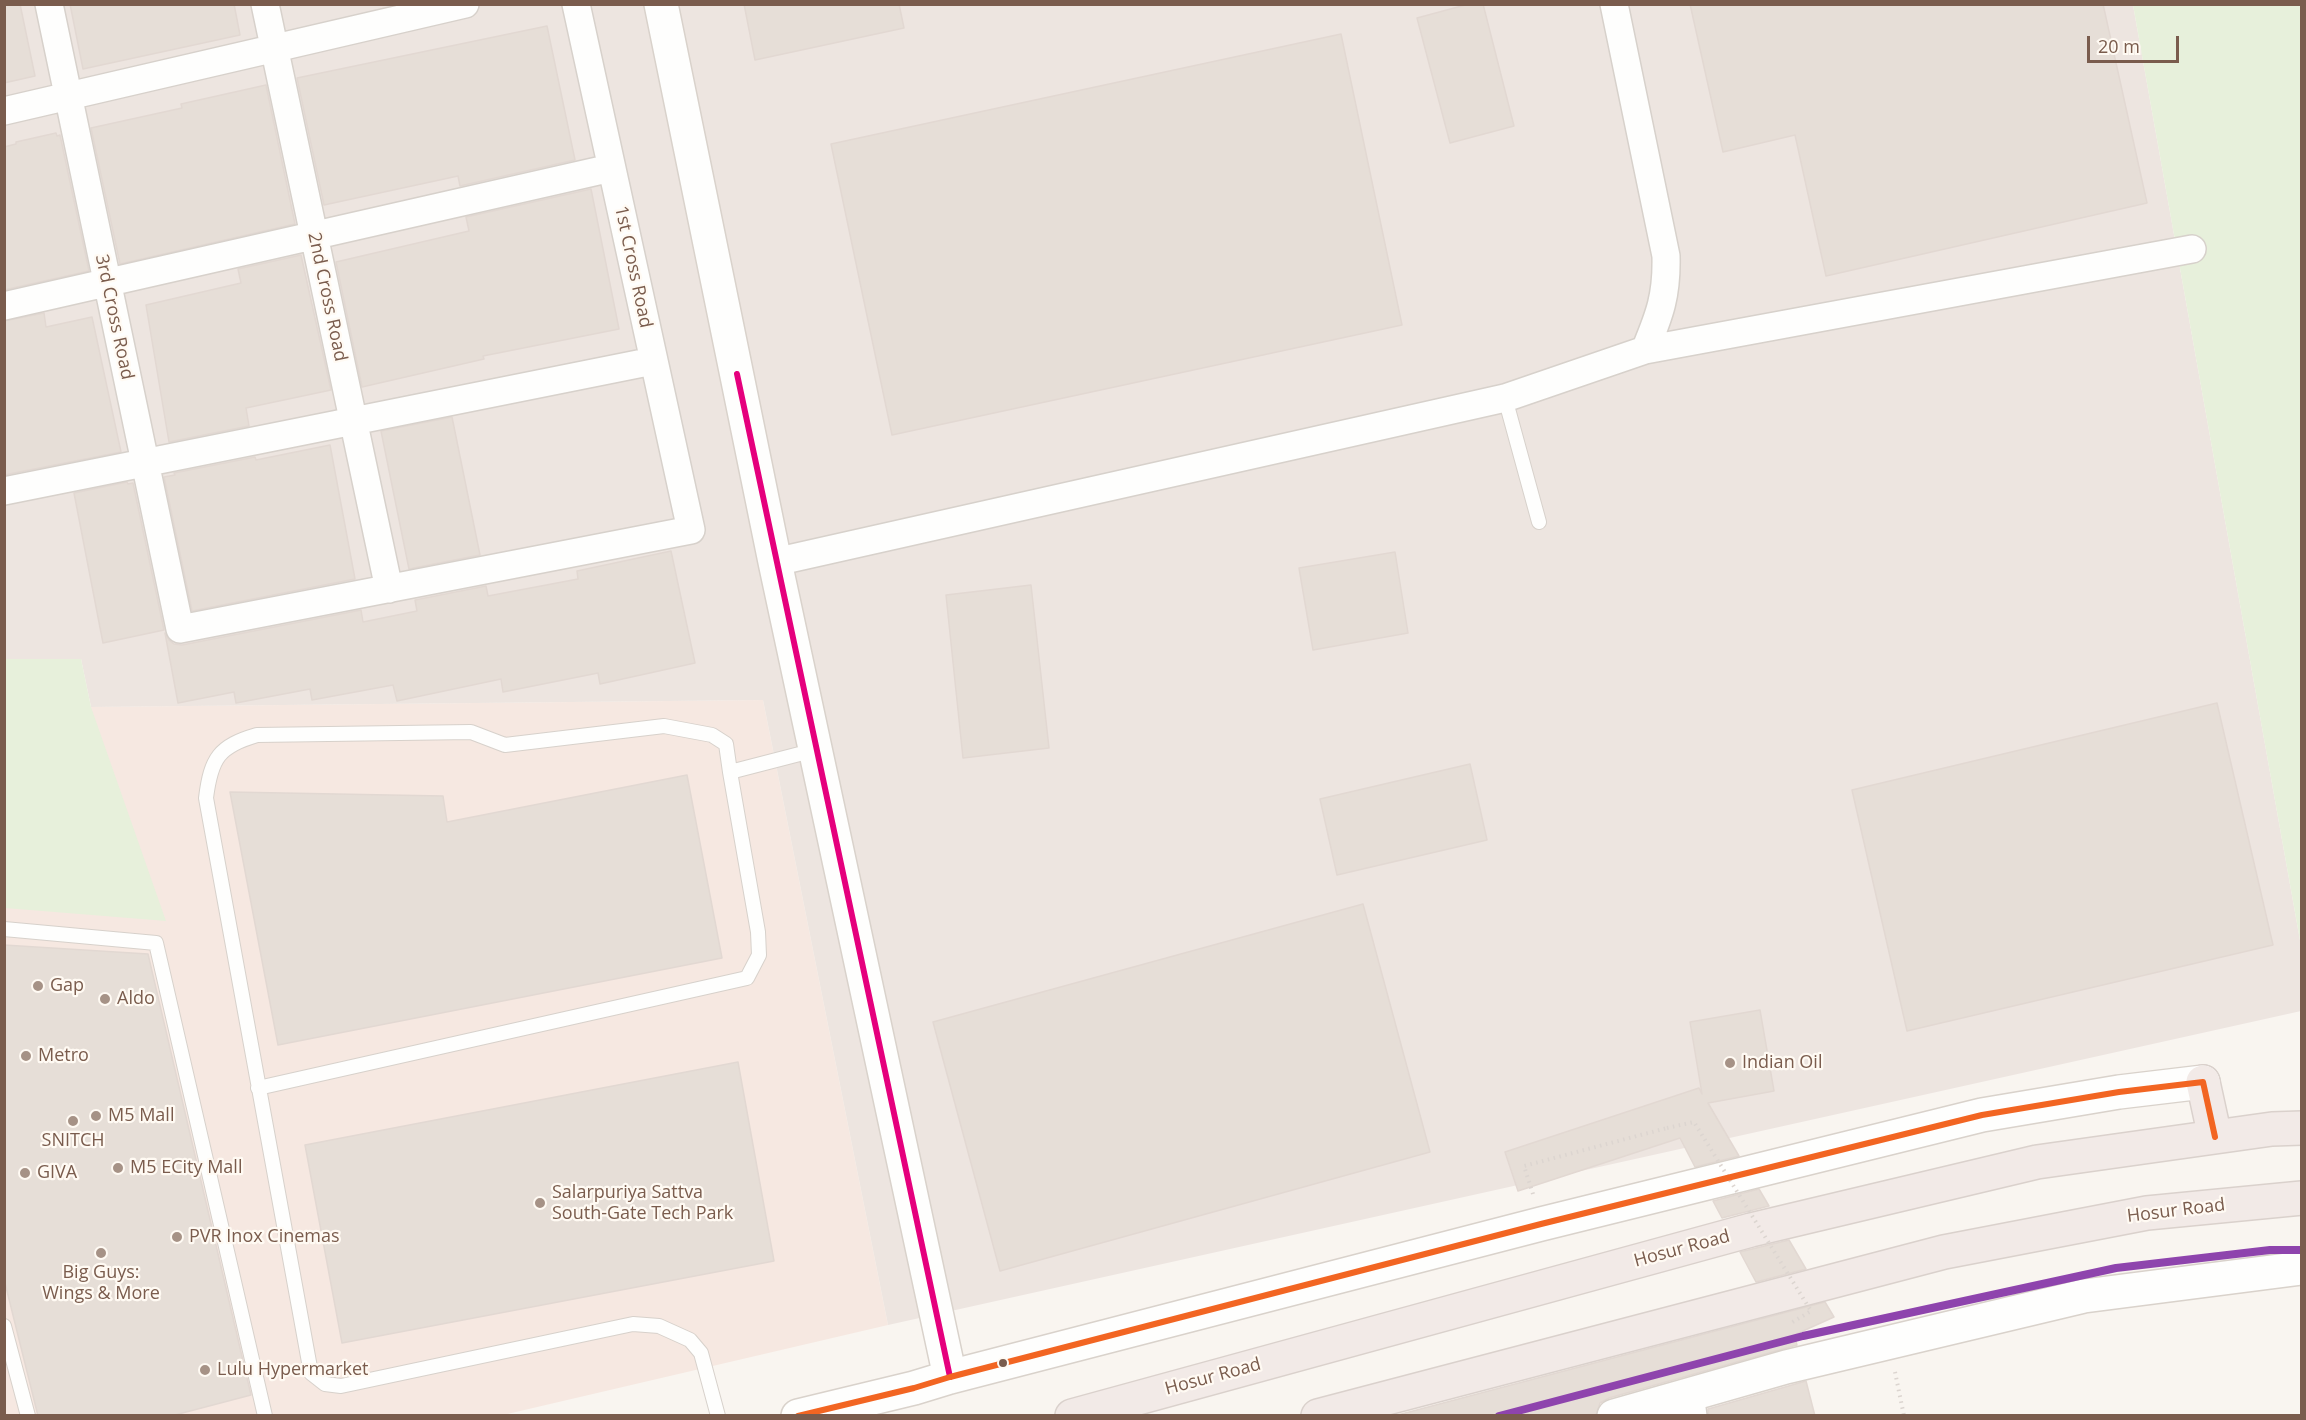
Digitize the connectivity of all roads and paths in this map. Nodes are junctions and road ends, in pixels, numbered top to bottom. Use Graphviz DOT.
graph roads {
  1 [pos="49,4"];
  2 [pos="265,4"];
  3 [pos="465,4"];
  4 [pos="576,4"];
  5 [pos="661,4"];
  6 [pos="1614,4"];
  7 [pos="274,49"];
  8 [pos="68,96"];
  9 [pos="4,111"];
  10 [pos="611,168"];
  11 [pos="314,236"];
  12 [pos="2192,249"];
  13 [pos="107,282"];
  14 [pos="4,306"];
  15 [pos="1645,350"];
  16 [pos="653,361"];
  17 [pos="1505,398"];
  18 [pos="353,421"];
  19 [pos="145,463"];
  20 [pos="4,491"];
  21 [pos="1539,522"];
  22 [pos="775,562"];
  23 [pos="389,589"];
  24 [pos="815,750"];
  25 [pos="730,772"];
  26 [pos="4,929"];
  27 [pos="2204,1082"];
  28 [pos="258,1088"];
  29 [pos="2301,1128"];
  30 [pos="2215,1137"];
  31 [pos="1524,1166"];
  32 [pos="2301,1198"];
  33 [pos="2301,1268"];
  34 [pos="1791,1323"];
  35 [pos="4,1326"];
  36 [pos="1889,1342"];
  37 [pos="950,1377"];
  38 [pos="1692,1404"];
  39 [pos="28,1416"];
  40 [pos="265,1416"];
  41 [pos="718,1416"];
  42 [pos="798,1416"];
  43 [pos="1072,1416"];
  44 [pos="1318,1416"];
  45 [pos="1614,1416"];
  46 [pos="1904,1416"];
  1 -- 8 [label="street, 3rd Cross Road"];
  2 -- 7 [label="street, 2nd Cross Road"];
  3 -- 7 [label="street"];
  4 -- 10 [label="street, 1st Cross Road"];
  5 -- 22 [label="street"];
  6 -- 15 [label="street"];
  7 -- 8 [label="street"];
  7 -- 11 [label="street, 2nd Cross Road"];
  8 -- 9 [label="street"];
  8 -- 13 [label="street, 3rd Cross Road"];
  10 -- 11 [label="street"];
  10 -- 16 [label="street, 1st Cross Road"];
  11 -- 13 [label="street"];
  11 -- 18 [label="street, 2nd Cross Road"];
  12 -- 15 [label="street"];
  13 -- 14 [label="street"];
  13 -- 19 [label="street, 3rd Cross Road"];
  15 -- 17 [label="street"];
  16 -- 18 [label="street"];
  16 -- 23 [label="street, 1st Cross Road"];
  17 -- 21 [label="lane"];
  17 -- 22 [label="street"];
  18 -- 19 [label="street"];
  18 -- 23 [label="street, 2nd Cross Road"];
  19 -- 20 [label="street"];
  19 -- 23 [label="street, 3rd Cross Road"];
  22 -- 24 [label="street"];
  24 -- 25 [label="lane"];
  24 -- 37 [label="street"];
  25 -- 28 [label="lane"];
  25 -- 28 [label="lane"];
  26 -- 40 [label="lane"];
  27 -- 30 [label="highway"];
  27 -- 37 [label="street"];
  28 -- 41 [label="lane"];
  29 -- 30 [label="highway, Hosur Road"];
  30 -- 43 [label="highway, Hosur Road"];
  31 -- 34 [label="path, bridge"];
  32 -- 44 [label="highway, Hosur Road"];
  33 -- 36 [label="street"];
  35 -- 39 [label="lane"];
  36 -- 38 [label="street"];
  36 -- 46 [label="path"];
  37 -- 42 [label="street"];
  38 -- 45 [label="street"];
}
